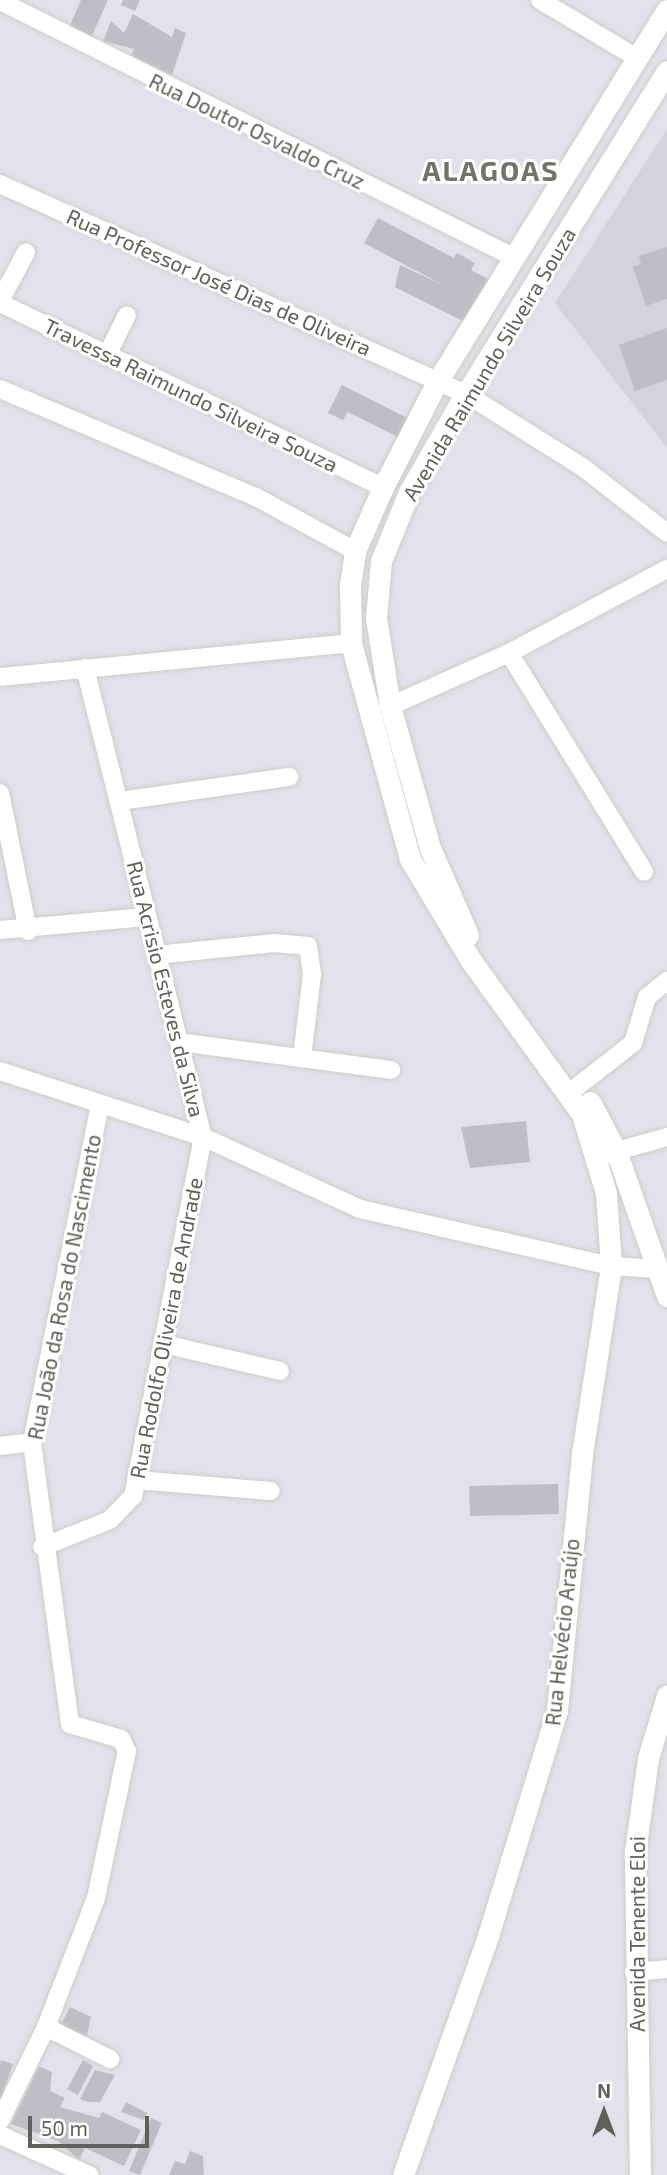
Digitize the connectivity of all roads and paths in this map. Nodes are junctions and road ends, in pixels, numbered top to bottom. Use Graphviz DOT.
graph roads {
  1 [pos="540,0"];
  2 [pos="0,1"];
  3 [pos="667,10"];
  4 [pos="637,58"];
  5 [pos="667,71"];
  6 [pos="0,184"];
  7 [pos="26,252"];
  8 [pos="515,258"];
  9 [pos="0,302"];
  10 [pos="127,315"];
  11 [pos="108,354"];
  12 [pos="437,382"];
  13 [pos="0,389"];
  14 [pos="467,394"];
  15 [pos="383,487"];
  16 [pos="667,533"];
  17 [pos="355,551"];
  18 [pos="667,569"];
  19 [pos="351,643"];
  20 [pos="509,653"];
  21 [pos="85,668"];
  22 [pos="0,677"];
  23 [pos="390,706"];
  24 [pos="289,777"];
  25 [pos="0,793"];
  26 [pos="120,801"];
  27 [pos="644,872"];
  28 [pos="146,917"];
  29 [pos="0,930"];
  30 [pos="28,931"];
  31 [pos="156,955"];
  32 [pos="667,981"];
  33 [pos="179,1042"];
  34 [pos="302,1058"];
  35 [pos="391,1070"];
  36 [pos="0,1071"];
  37 [pos="576,1089"];
  38 [pos="100,1105"];
  39 [pos="582,1114"];
  40 [pos="203,1137"];
  41 [pos="667,1137"];
  42 [pos="607,1154"];
  43 [pos="641,1226"];
  44 [pos="610,1233"];
  45 [pos="611,1266"];
  46 [pos="657,1269"];
  47 [pos="667,1296"];
  48 [pos="164,1344"];
  49 [pos="280,1371"];
  50 [pos="32,1442"];
  51 [pos="0,1446"];
  52 [pos="137,1480"];
  53 [pos="271,1490"];
  54 [pos="42,1547"];
  55 [pos="667,1696"];
  56 [pos="667,1969"];
  57 [pos="634,1972"];
  58 [pos="46,2027"];
  59 [pos="110,2059"];
  60 [pos="0,2121"];
  61 [pos="0,2135"];
  62 [pos="89,2175"];
  63 [pos="403,2175"];
  64 [pos="640,2175"];
  1 -- 4 [label="street"];
  2 -- 8 [label="street, Rua Doutor Osvaldo Cruz"];
  3 -- 4 [label="street, Avenida Raimundo Silveira Souza"];
  4 -- 8 [label="street, Avenida Raimundo Silveira Souza"];
  5 -- 14 [label="street, Avenida Raimundo Silveira Souza"];
  6 -- 12 [label="street, Rua Professor José Dias de Oliveira"];
  7 -- 9 [label="street"];
  8 -- 12 [label="street, Avenida Raimundo Silveira Souza"];
  9 -- 11 [label="street, Travessa Raimundo Silveira Souza"];
  10 -- 11 [label="street"];
  11 -- 15 [label="street, Travessa Raimundo Silveira Souza"];
  12 -- 14 [label="street, Rua Professor José Dias de Oliveira"];
  12 -- 15 [label="street, Avenida Raimundo Silveira Souza"];
  13 -- 17 [label="street"];
  14 -- 16 [label="street, Rua Professor José Dias de Oliveira"];
  14 -- 23 [label="street, Avenida Raimundo Silveira Souza"];
  15 -- 17 [label="street, Avenida Raimundo Silveira Souza"];
  17 -- 19 [label="street, Avenida Raimundo Silveira Souza"];
  18 -- 20 [label="street"];
  19 -- 21 [label="street"];
  19 -- 37 [label="street, Avenida Raimundo Silveira Souza"];
  20 -- 23 [label="street"];
  20 -- 27 [label="street"];
  21 -- 22 [label="street"];
  21 -- 26 [label="street, Rua Acrisio Esteves da Silva"];
  23 -- 37 [label="street, Avenida Raimundo Silveira Souza"];
  24 -- 26 [label="street"];
  25 -- 30 [label="street"];
  26 -- 28 [label="street, Rua Acrisio Esteves da Silva"];
  28 -- 30 [label="street"];
  28 -- 31 [label="street, Rua Acrisio Esteves da Silva"];
  29 -- 30 [label="street"];
  31 -- 33 [label="street, Rua Acrisio Esteves da Silva"];
  31 -- 34 [label="street"];
  32 -- 37 [label="street"];
  33 -- 34 [label="street"];
  33 -- 40 [label="street, Rua Acrisio Esteves da Silva"];
  34 -- 35 [label="street"];
  36 -- 38 [label="street"];
  37 -- 39 [label="street, Avenida Raimundo Silveira Souza"];
  37 -- 42 [label="street, Avenida Raimundo Silveira Souza"];
  38 -- 40 [label="street"];
  38 -- 50 [label="street, Rua João da Rosa do Nascimento"];
  39 -- 42 [label="street, Rua Helvécio Araújo"];
  40 -- 45 [label="street, Rua Acrisio Esteves da Silva"];
  40 -- 48 [label="street, Rua Rodolfo Oliveira de Andrade"];
  41 -- 42 [label="street"];
  42 -- 43 [label="street, Avenida Raimundo Silveira Souza"];
  42 -- 44 [label="street, Rua Helvécio Araújo"];
  43 -- 44 [label="street"];
  43 -- 46 [label="street, Avenida Raimundo Silveira Souza"];
  44 -- 45 [label="street, Rua Helvécio Araújo"];
  45 -- 46 [label="street, Rua Acrisio Esteves da Silva"];
  45 -- 63 [label="street, Rua Helvécio Araújo"];
  46 -- 47 [label="street, Avenida Raimundo Silveira Souza"];
  48 -- 49 [label="street"];
  48 -- 52 [label="street, Rua Rodolfo Oliveira de Andrade"];
  50 -- 51 [label="street"];
  50 -- 54 [label="street, Rua João da Rosa do Nascimento"];
  52 -- 53 [label="street"];
  52 -- 54 [label="street, Rua Rodolfo Oliveira de Andrade"];
  54 -- 58 [label="street, Rua João da Rosa do Nascimento"];
  55 -- 57 [label="street, Avenida Tenente Eloi"];
  56 -- 57 [label="street"];
  57 -- 64 [label="street, Avenida Tenente Eloi"];
  58 -- 59 [label="street"];
  58 -- 60 [label="street"];
  61 -- 62 [label="street"];
}
